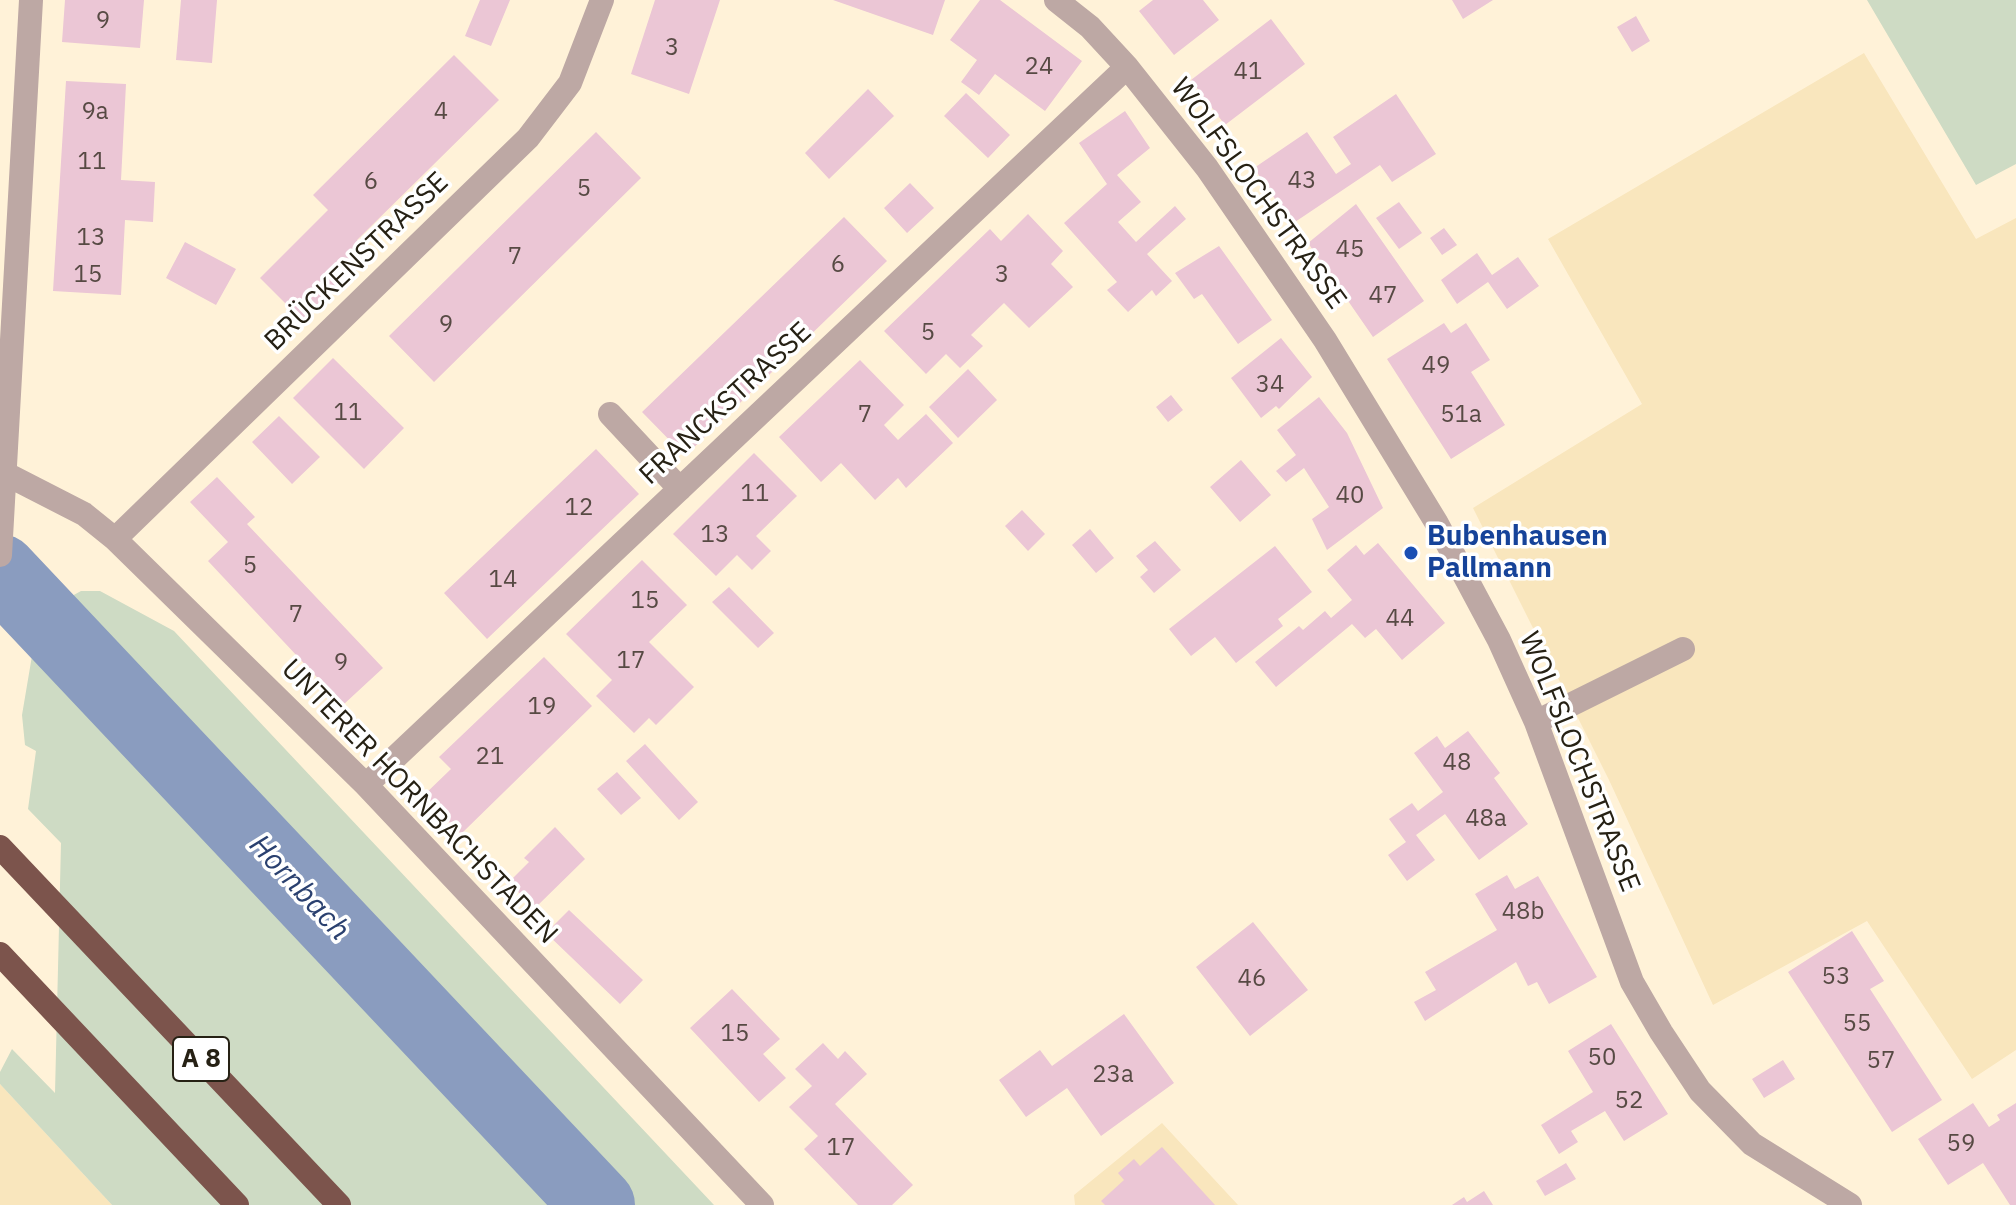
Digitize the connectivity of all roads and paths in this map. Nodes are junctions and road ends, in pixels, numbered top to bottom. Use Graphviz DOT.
graph roads {
  1 [pos="31,0"];
  2 [pos="602,0"];
  3 [pos="1056,0"];
  4 [pos="1127,67"];
  5 [pos="610,414"];
  6 [pos="6,478"];
  7 [pos="680,489"];
  8 [pos="115,539"];
  9 [pos="0,555"];
  10 [pos="1683,649"];
  11 [pos="1536,722"];
  12 [pos="366,785"];
  13 [pos="0,847"];
  14 [pos="0,954"];
  15 [pos="237,1205"];
  16 [pos="339,1205"];
  17 [pos="762,1205"];
  18 [pos="1850,1205"];
  1 -- 6 [label="street"];
  2 -- 8 [label="street, BRÜCKENSTRASSE"];
  3 -- 4 [label="street, WOLFSLOCHSTRASSE"];
  4 -- 7 [label="street, FRANCKSTRASSE"];
  4 -- 11 [label="street, WOLFSLOCHSTRASSE"];
  5 -- 7 [label="street"];
  6 -- 8 [label="street, UNTERER HORNBACHSTADEN"];
  6 -- 9 [label="street"];
  7 -- 12 [label="street, FRANCKSTRASSE"];
  8 -- 12 [label="street, UNTERER HORNBACHSTADEN"];
  10 -- 11 [label="street"];
  11 -- 18 [label="street, WOLFSLOCHSTRASSE"];
  12 -- 17 [label="street, UNTERER HORNBACHSTADEN"];
  13 -- 16 [label="highway, A 8"];
  14 -- 15 [label="highway, A 8"];
}
